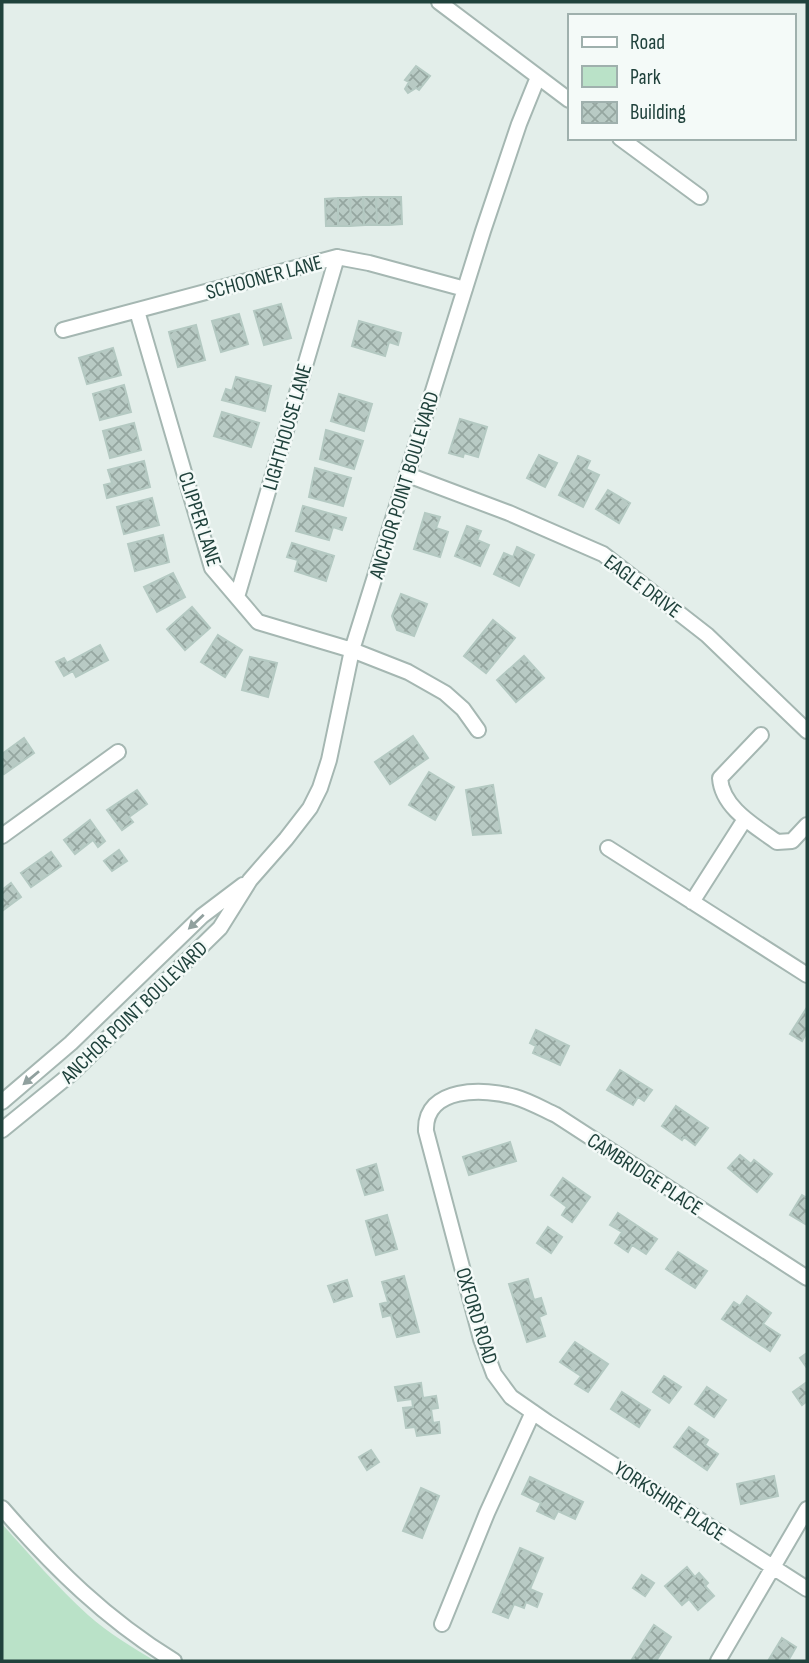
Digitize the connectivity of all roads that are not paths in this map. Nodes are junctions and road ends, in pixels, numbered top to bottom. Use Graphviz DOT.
graph roads {
  1 [pos="439,2"];
  2 [pos="538,76"];
  3 [pos="568,99"];
  4 [pos="623,140"];
  5 [pos="700,197"];
  6 [pos="337,257"];
  7 [pos="465,289"];
  8 [pos="136,311"];
  9 [pos="63,330"];
  10 [pos="408,475"];
  11 [pos="237,597"];
  12 [pos="352,650"];
  13 [pos="478,730"];
  14 [pos="807,731"];
  15 [pos="761,735"];
  16 [pos="118,752"];
  17 [pos="745,819"];
  18 [pos="807,825"];
  19 [pos="2,836"];
  20 [pos="608,848"];
  21 [pos="250,880"];
  22 [pos="692,902"];
  23 [pos="807,975"];
  24 [pos="474,1092"];
  25 [pos="2,1102"];
  26 [pos="2,1130"];
  27 [pos="807,1278"];
  28 [pos="533,1412"];
  29 [pos="2,1508"];
  30 [pos="807,1509"];
  31 [pos="772,1567"];
  32 [pos="807,1589"];
  33 [pos="442,1624"];
  34 [pos="174,1661"];
  35 [pos="718,1661"];
  1 -- 2 [label="street"];
  2 -- 3 [label="street"];
  2 -- 7 [label="street, ANCHOR POINT BOULEVARD"];
  4 -- 5 [label="street"];
  6 -- 7 [label="street, SCHOONER LANE"];
  6 -- 8 [label="street, SCHOONER LANE"];
  6 -- 11 [label="street, LIGHTHOUSE LANE"];
  7 -- 10 [label="street, ANCHOR POINT BOULEVARD"];
  8 -- 9 [label="street, SCHOONER LANE"];
  8 -- 11 [label="street, CLIPPER LANE"];
  10 -- 12 [label="street, ANCHOR POINT BOULEVARD"];
  10 -- 14 [label="street, EAGLE DRIVE"];
  11 -- 12 [label="street, CLIPPER LANE"];
  12 -- 13 [label="street, CLIPPER LANE"];
  12 -- 21 [label="street, ANCHOR POINT BOULEVARD"];
  15 -- 17 [label="street"];
  16 -- 19 [label="street"];
  17 -- 18 [label="street"];
  17 -- 22 [label="street"];
  20 -- 22 [label="street"];
  21 -- 25 [label="street, ANCHOR POINT BOULEVARD, one-way"];
  21 -- 26 [label="street, ANCHOR POINT BOULEVARD"];
  22 -- 23 [label="street"];
  24 -- 27 [label="street, CAMBRIDGE PLACE"];
  24 -- 28 [label="street, OXFORD ROAD"];
  28 -- 31 [label="street, YORKSHIRE PLACE"];
  28 -- 33 [label="street"];
  29 -- 34 [label="street"];
  30 -- 31 [label="street"];
  31 -- 32 [label="street, YORKSHIRE PLACE"];
  31 -- 35 [label="street"];
}
